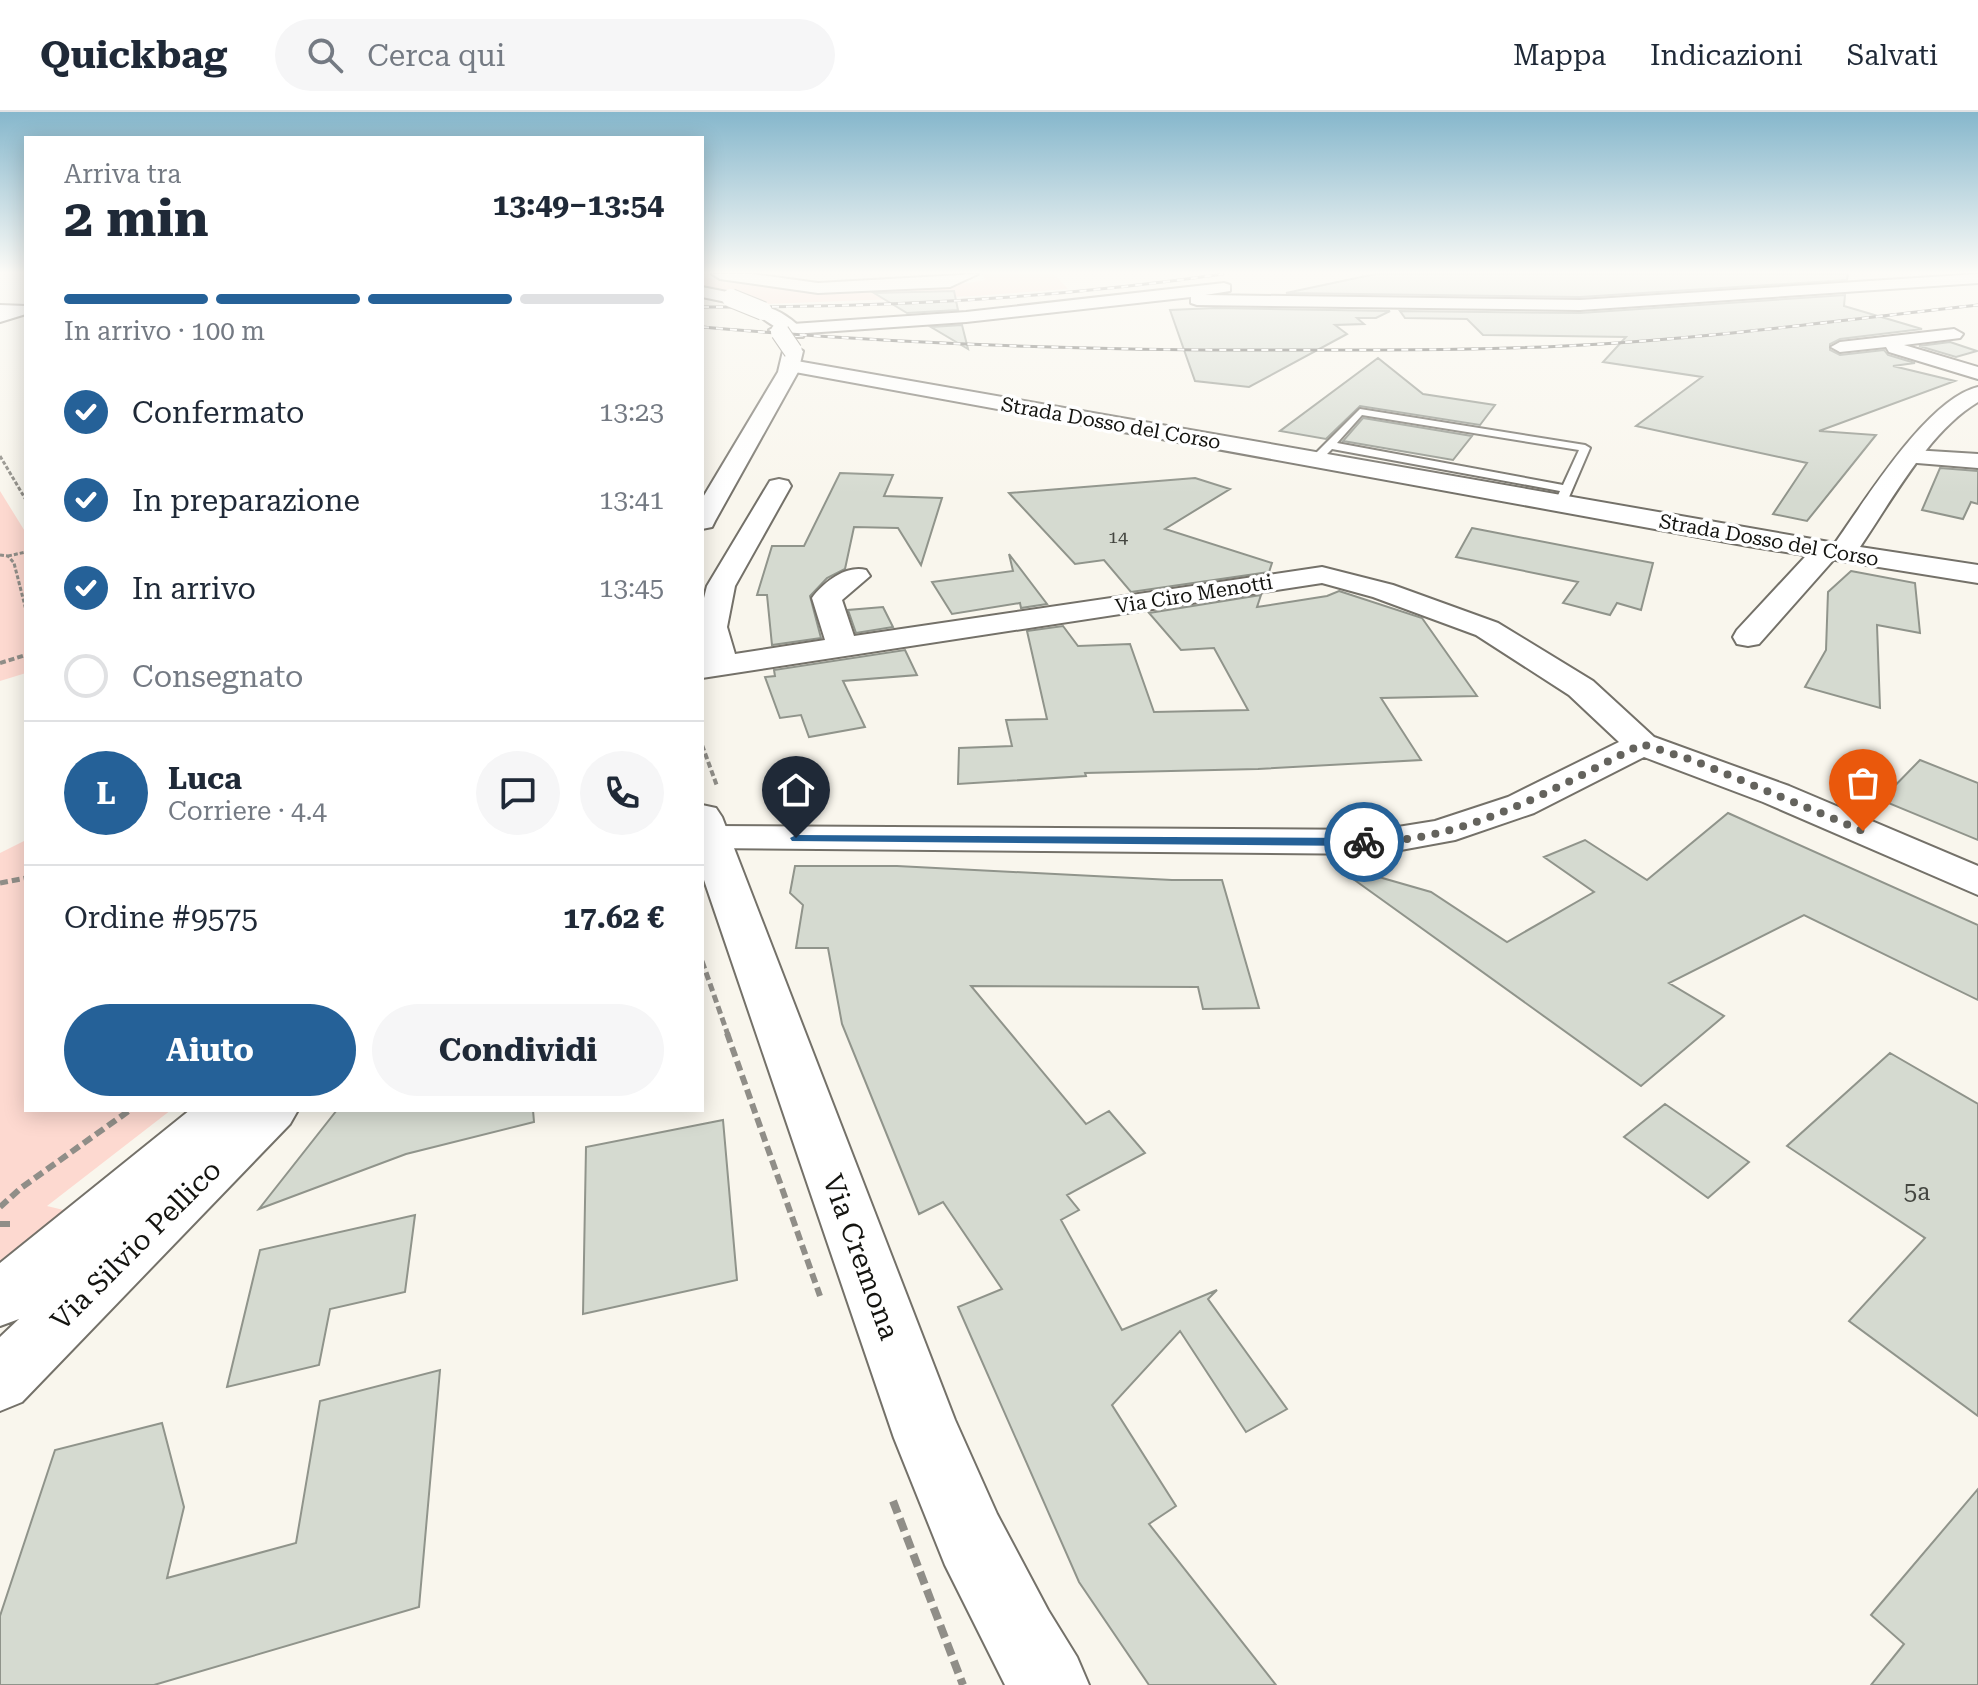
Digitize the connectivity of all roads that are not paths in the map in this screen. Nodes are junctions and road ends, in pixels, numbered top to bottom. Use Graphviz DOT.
graph roads {
  1 [pos="795,347"];
  2 [pos="1894,347"];
  3 [pos="788,349"];
  4 [pos="1978,373"];
  5 [pos="1978,393"];
  6 [pos="1322,452"];
  7 [pos="1913,457"];
  8 [pos="1978,461"];
  9 [pos="779,486"];
  10 [pos="1563,496"];
  11 [pos="704,518"];
  12 [pos="1834,552"];
  13 [pos="1978,574"];
  14 [pos="856,576"];
  15 [pos="1748,637"];
  16 [pos="842,647"];
  17 [pos="712,666"];
  18 [pos="1642,744"];
  19 [pos="706,828"];
  20 [pos="1978,882"];
  21 [pos="224,1112"];
  22 [pos="270,1112"];
  23 [pos="0,1299"];
  24 [pos="0,1380"];
  25 [pos="1049,1685"];
  1 -- 3 [label="street"];
  2 -- 4 [label="street"];
  3 -- 6 [label="main road, Strada Dosso del Corso"];
  3 -- 11 [label="main road"];
  5 -- 7 [label="main road"];
  6 -- 10 [label="main road, Strada Dosso del Corso"];
  6 -- 10 [label="lane"];
  7 -- 8 [label="street"];
  7 -- 12 [label="main road"];
  9 -- 17 [label="street"];
  10 -- 12 [label="main road, Strada Dosso del Corso"];
  12 -- 13 [label="main road, Strada Dosso del Corso"];
  12 -- 15 [label="street"];
  14 -- 16 [label="street"];
  16 -- 17 [label="street, Via Ciro Menotti"];
  16 -- 18 [label="street, Via Ciro Menotti"];
  18 -- 19 [label="street"];
  18 -- 20 [label="street"];
  19 -- 25 [label="main road, Via Cremona"];
  21 -- 23 [label="street"];
  22 -- 24 [label="street, Via Silvio Pellico"];
}
